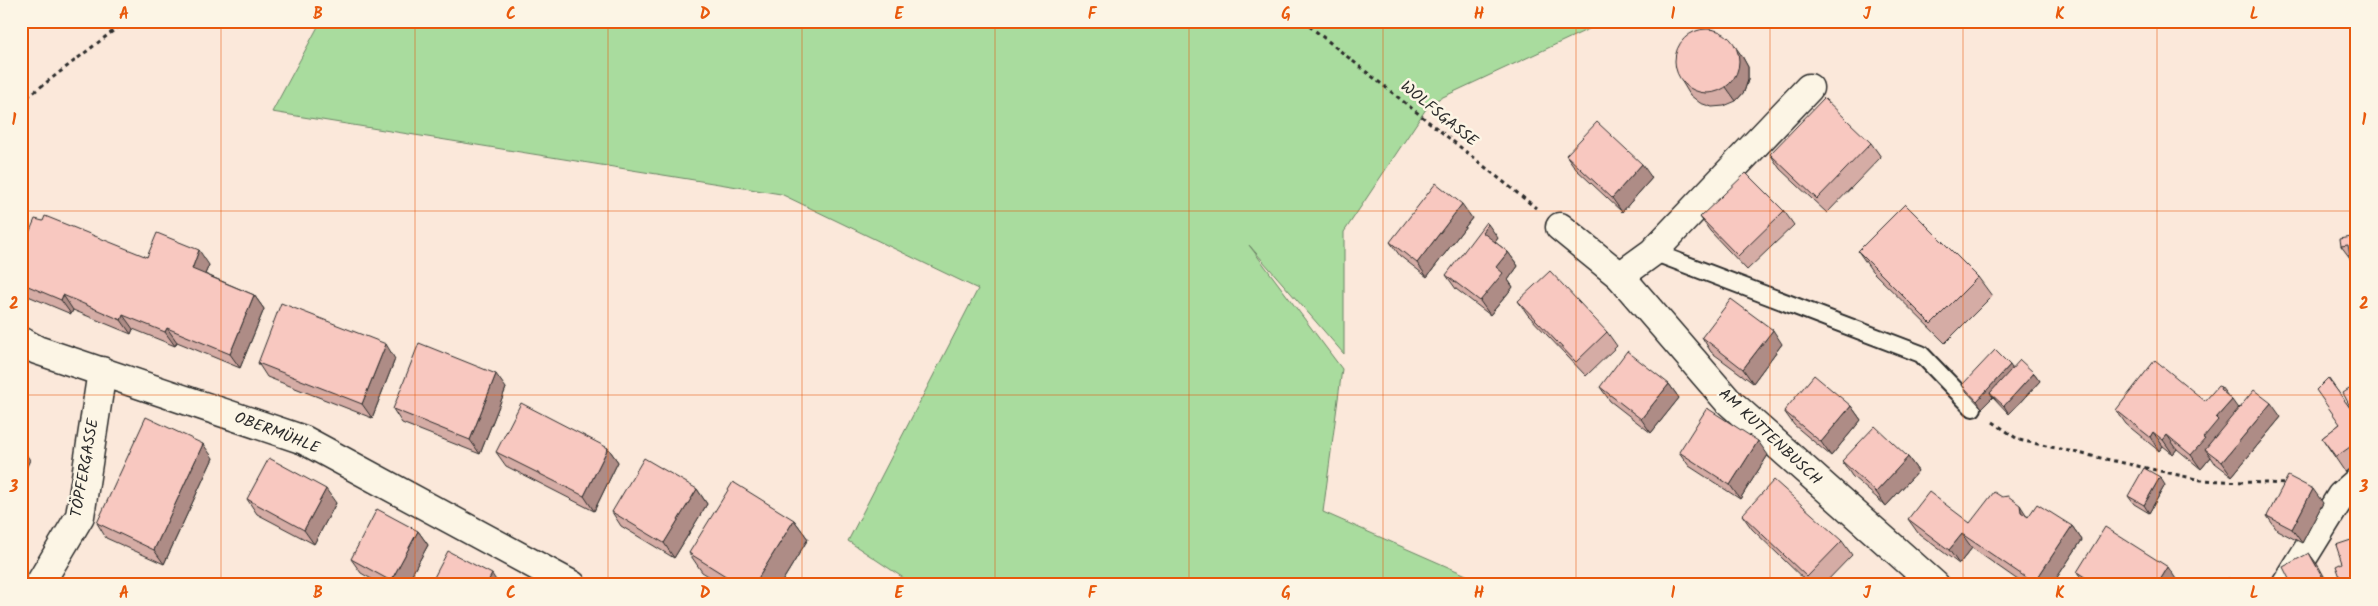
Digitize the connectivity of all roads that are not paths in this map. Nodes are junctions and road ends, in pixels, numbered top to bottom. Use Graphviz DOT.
graph roads {
  1 [pos="1810,88"];
  2 [pos="1560,227"];
  3 [pos="1653,252"];
  4 [pos="1620,276"];
  5 [pos="21,342"];
  6 [pos="102,371"];
  7 [pos="1973,408"];
  8 [pos="2357,482"];
  9 [pos="39,585"];
  10 [pos="572,585"];
  11 [pos="1935,585"];
  12 [pos="2286,585"];
  1 -- 3 [label="street"];
  2 -- 4 [label="street, AM KUTTENBUSCH"];
  3 -- 4 [label="street"];
  3 -- 7 [label="lane"];
  4 -- 11 [label="street, AM KUTTENBUSCH"];
  5 -- 6 [label="street, OBERMÜHLE"];
  6 -- 9 [label="street, TÖPFERGASSE"];
  6 -- 10 [label="street, OBERMÜHLE"];
  8 -- 12 [label="street"];
}
